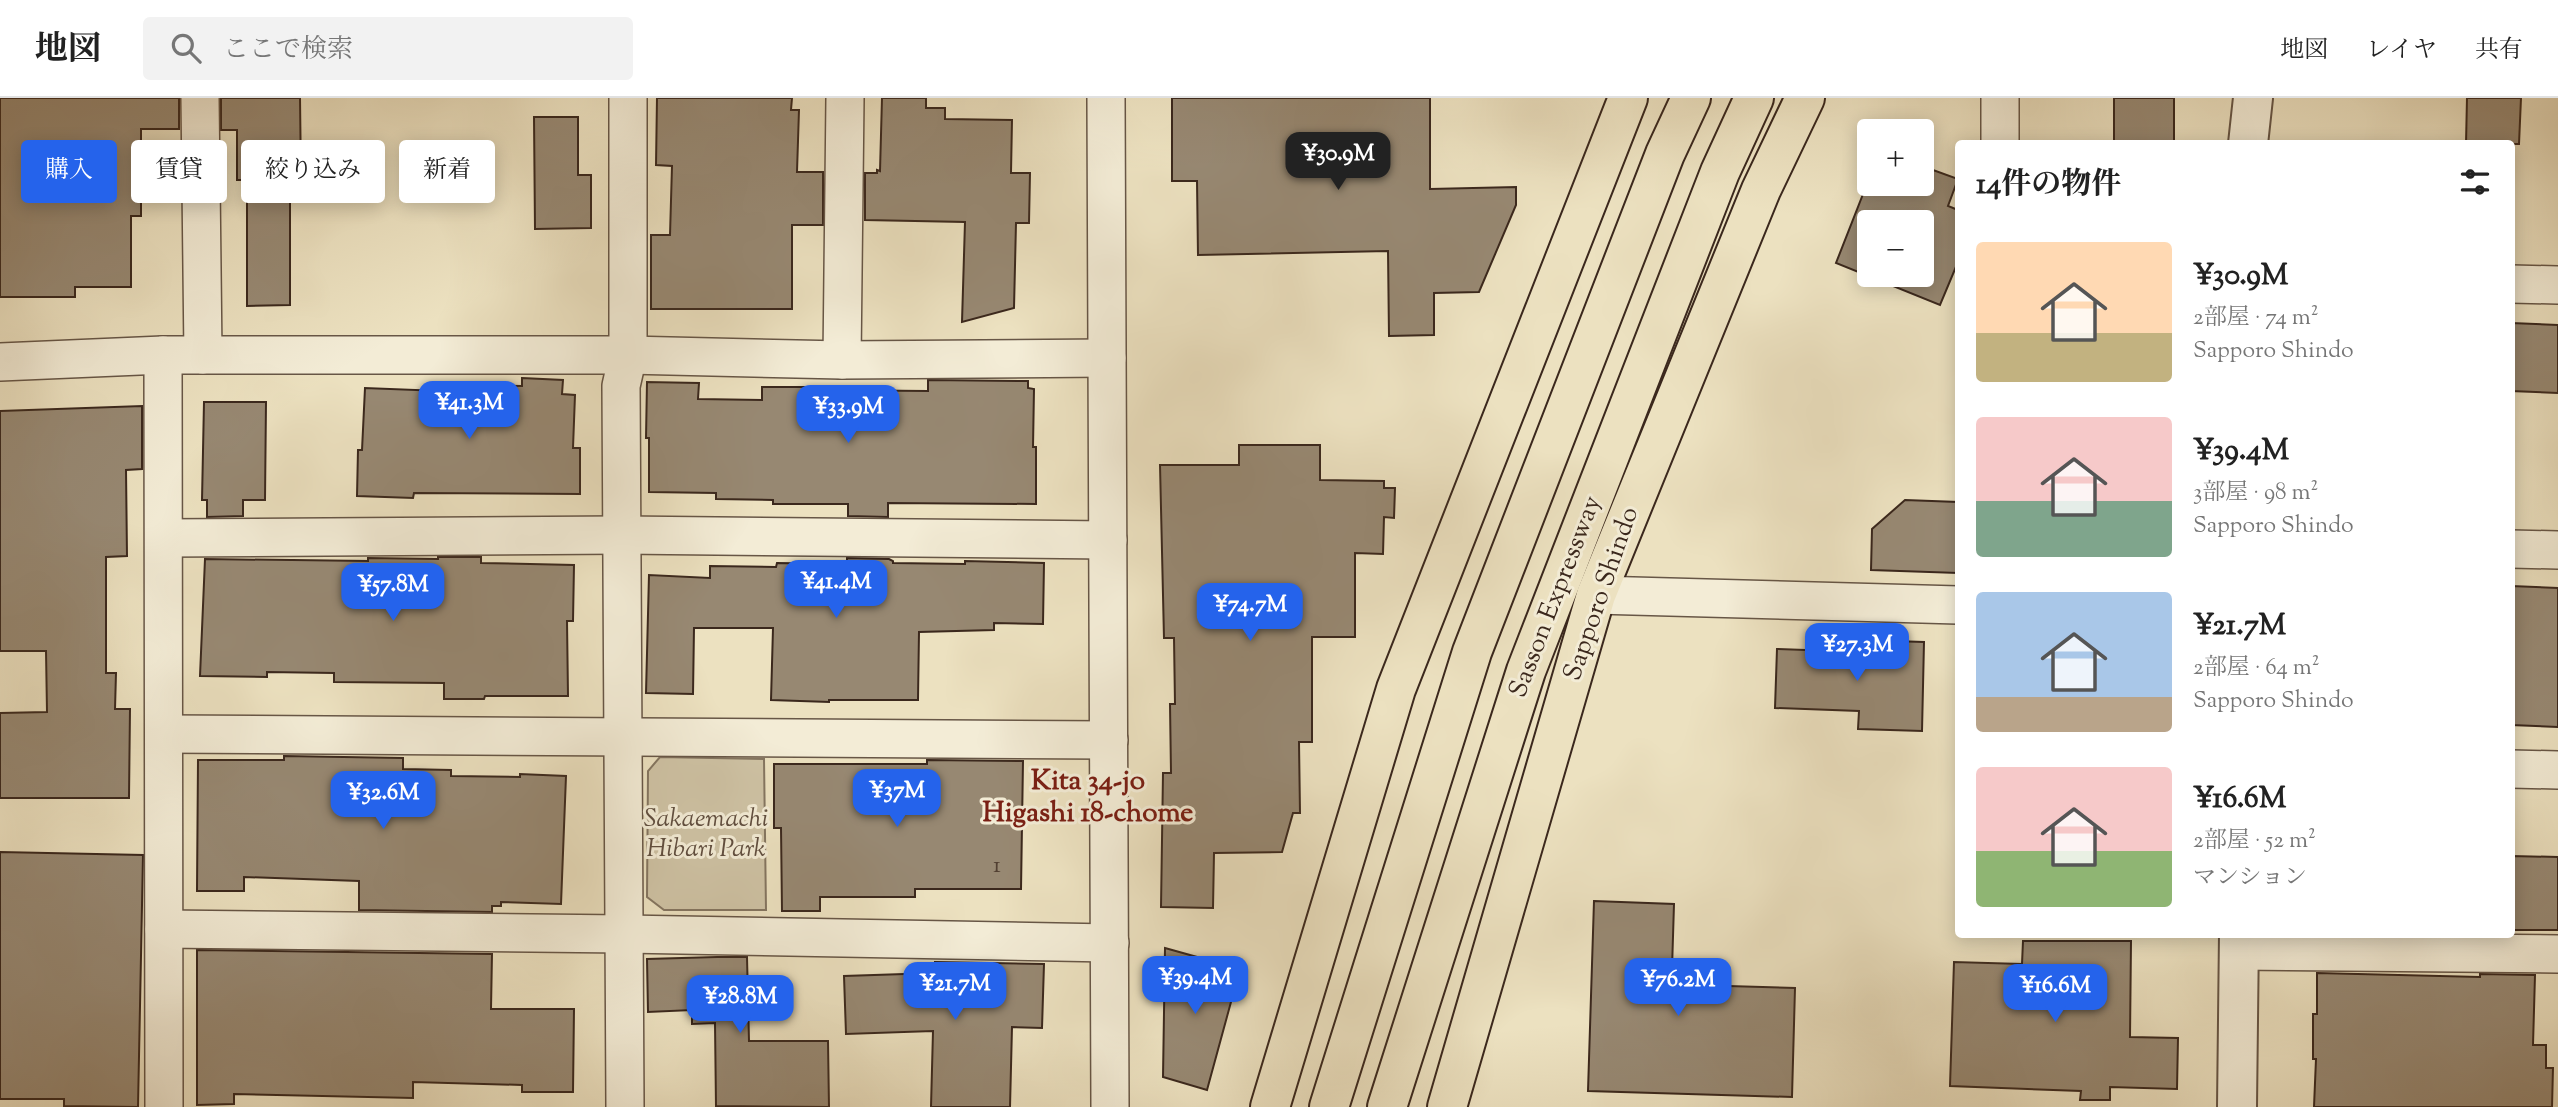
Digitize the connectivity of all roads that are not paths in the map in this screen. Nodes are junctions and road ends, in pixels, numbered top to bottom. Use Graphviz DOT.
graph roads {
  1 [pos="200,98"];
  2 [pos="628,98"];
  3 [pos="845,98"];
  4 [pos="1106,98"];
  5 [pos="1628,98"];
  6 [pos="1691,98"];
  7 [pos="1754,98"];
  8 [pos="1805,98"];
  9 [pos="2000,98"];
  10 [pos="2253,98"];
  11 [pos="2000,140"];
  12 [pos="2248,140"];
  13 [pos="2515,285"];
  14 [pos="2558,285"];
  15 [pos="163,355"];
  16 [pos="202,355"];
  17 [pos="628,355"];
  18 [pos="1107,358"];
  19 [pos="842,360"];
  20 [pos="0,362"];
  21 [pos="622,535"];
  22 [pos="164,538"];
  23 [pos="1108,540"];
  24 [pos="2515,549"];
  25 [pos="2558,550"];
  26 [pos="1596,595"];
  27 [pos="1955,606"];
  28 [pos="164,734"];
  29 [pos="623,736"];
  30 [pos="1109,740"];
  31 [pos="2515,769"];
  32 [pos="2558,770"];
  33 [pos="164,929"];
  34 [pos="625,934"];
  35 [pos="1110,943"];
  36 [pos="2239,943"];
  37 [pos="2558,954"];
  38 [pos="164,1107"];
  39 [pos="625,1107"];
  40 [pos="1110,1107"];
  41 [pos="1270,1107"];
  42 [pos="1329,1107"];
  43 [pos="1387,1107"];
  44 [pos="1447,1107"];
  45 [pos="2237,1107"];
  1 -- 16 [label="street"];
  2 -- 17 [label="street"];
  3 -- 19 [label="street"];
  4 -- 18 [label="street"];
  5 -- 41 [label="highway"];
  6 -- 42 [label="highway"];
  7 -- 43 [label="highway, Sasson Expressway"];
  8 -- 26 [label="highway, Sapporo Shindo"];
  9 -- 11 [label="street"];
  10 -- 12 [label="street"];
  13 -- 14 [label="street"];
  15 -- 16 [label="street"];
  15 -- 20 [label="street"];
  15 -- 22 [label="street"];
  16 -- 17 [label="street"];
  17 -- 19 [label="street"];
  17 -- 21 [label="street"];
  18 -- 19 [label="street"];
  18 -- 23 [label="street"];
  21 -- 22 [label="street"];
  21 -- 23 [label="street"];
  21 -- 29 [label="street"];
  22 -- 28 [label="street"];
  23 -- 30 [label="street"];
  24 -- 25 [label="street"];
  26 -- 27 [label="street"];
  26 -- 44 [label="highway, Sapporo Shindo"];
  28 -- 29 [label="street"];
  28 -- 33 [label="street"];
  29 -- 30 [label="street"];
  29 -- 34 [label="street"];
  30 -- 35 [label="street"];
  31 -- 32 [label="street"];
  33 -- 34 [label="street"];
  33 -- 38 [label="street"];
  34 -- 35 [label="street"];
  34 -- 39 [label="street"];
  35 -- 40 [label="street"];
  36 -- 37 [label="street"];
  36 -- 45 [label="street"];
}
